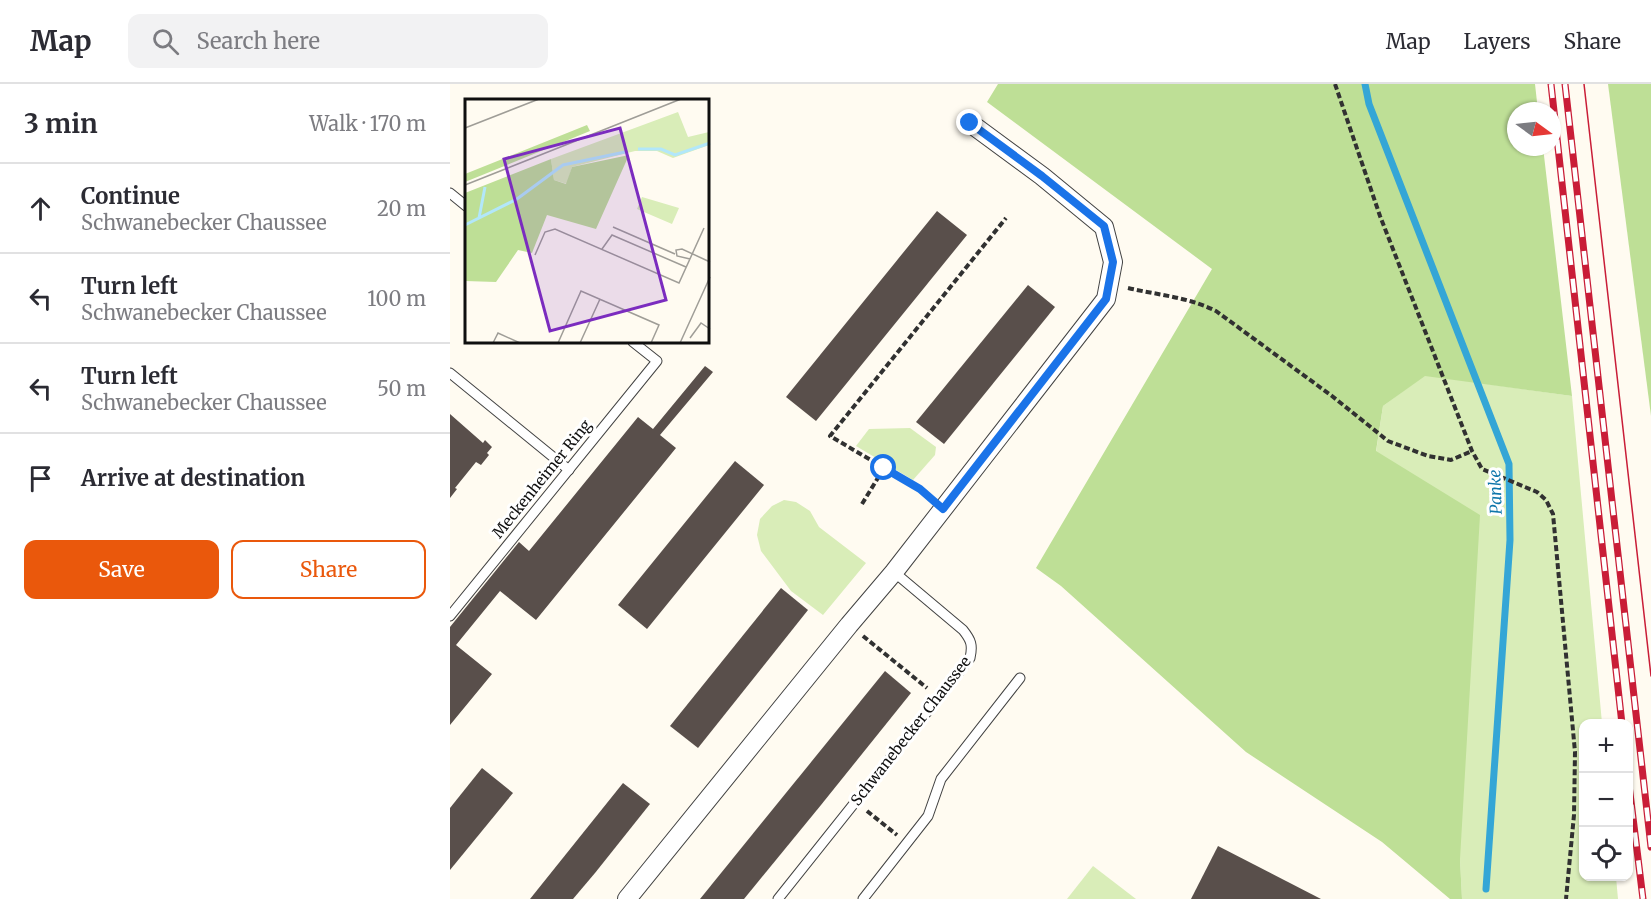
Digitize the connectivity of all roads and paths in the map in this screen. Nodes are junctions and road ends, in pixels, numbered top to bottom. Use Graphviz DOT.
graph roads {
  1 [pos="1335,84"];
  2 [pos="970,123"];
  3 [pos="450,193"];
  4 [pos="465,205"];
  5 [pos="1006,218"];
  6 [pos="1110,283"];
  7 [pos="636,344"];
  8 [pos="450,373"];
  9 [pos="1472,451"];
  10 [pos="884,468"];
  11 [pos="569,470"];
  12 [pos="862,504"];
  13 [pos="943,509"];
  14 [pos="894,572"];
  15 [pos="450,616"];
  16 [pos="849,625"];
  17 [pos="1020,678"];
  18 [pos="939,698"];
  19 [pos="856,802"];
  20 [pos="906,843"];
  21 [pos="627,899"];
  22 [pos="778,899"];
  23 [pos="863,899"];
  24 [pos="1566,899"];
  1 -- 9 [label="path"];
  2 -- 6 [label="street"];
  3 -- 4 [label="lane"];
  5 -- 10 [label="path"];
  6 -- 9 [label="path"];
  6 -- 13 [label="street"];
  7 -- 11 [label="lane, Meckenheimer Ring"];
  8 -- 11 [label="lane"];
  9 -- 24 [label="path"];
  10 -- 12 [label="path"];
  10 -- 13 [label="path"];
  11 -- 15 [label="lane, Meckenheimer Ring"];
  13 -- 14 [label="street"];
  14 -- 16 [label="street"];
  14 -- 18 [label="lane, Schwanebecker Chaussee"];
  16 -- 18 [label="path"];
  16 -- 21 [label="street"];
  17 -- 20 [label="lane"];
  18 -- 19 [label="lane, Schwanebecker Chaussee"];
  19 -- 20 [label="path"];
  19 -- 22 [label="lane, Schwanebecker Chaussee"];
  20 -- 23 [label="lane"];
}
